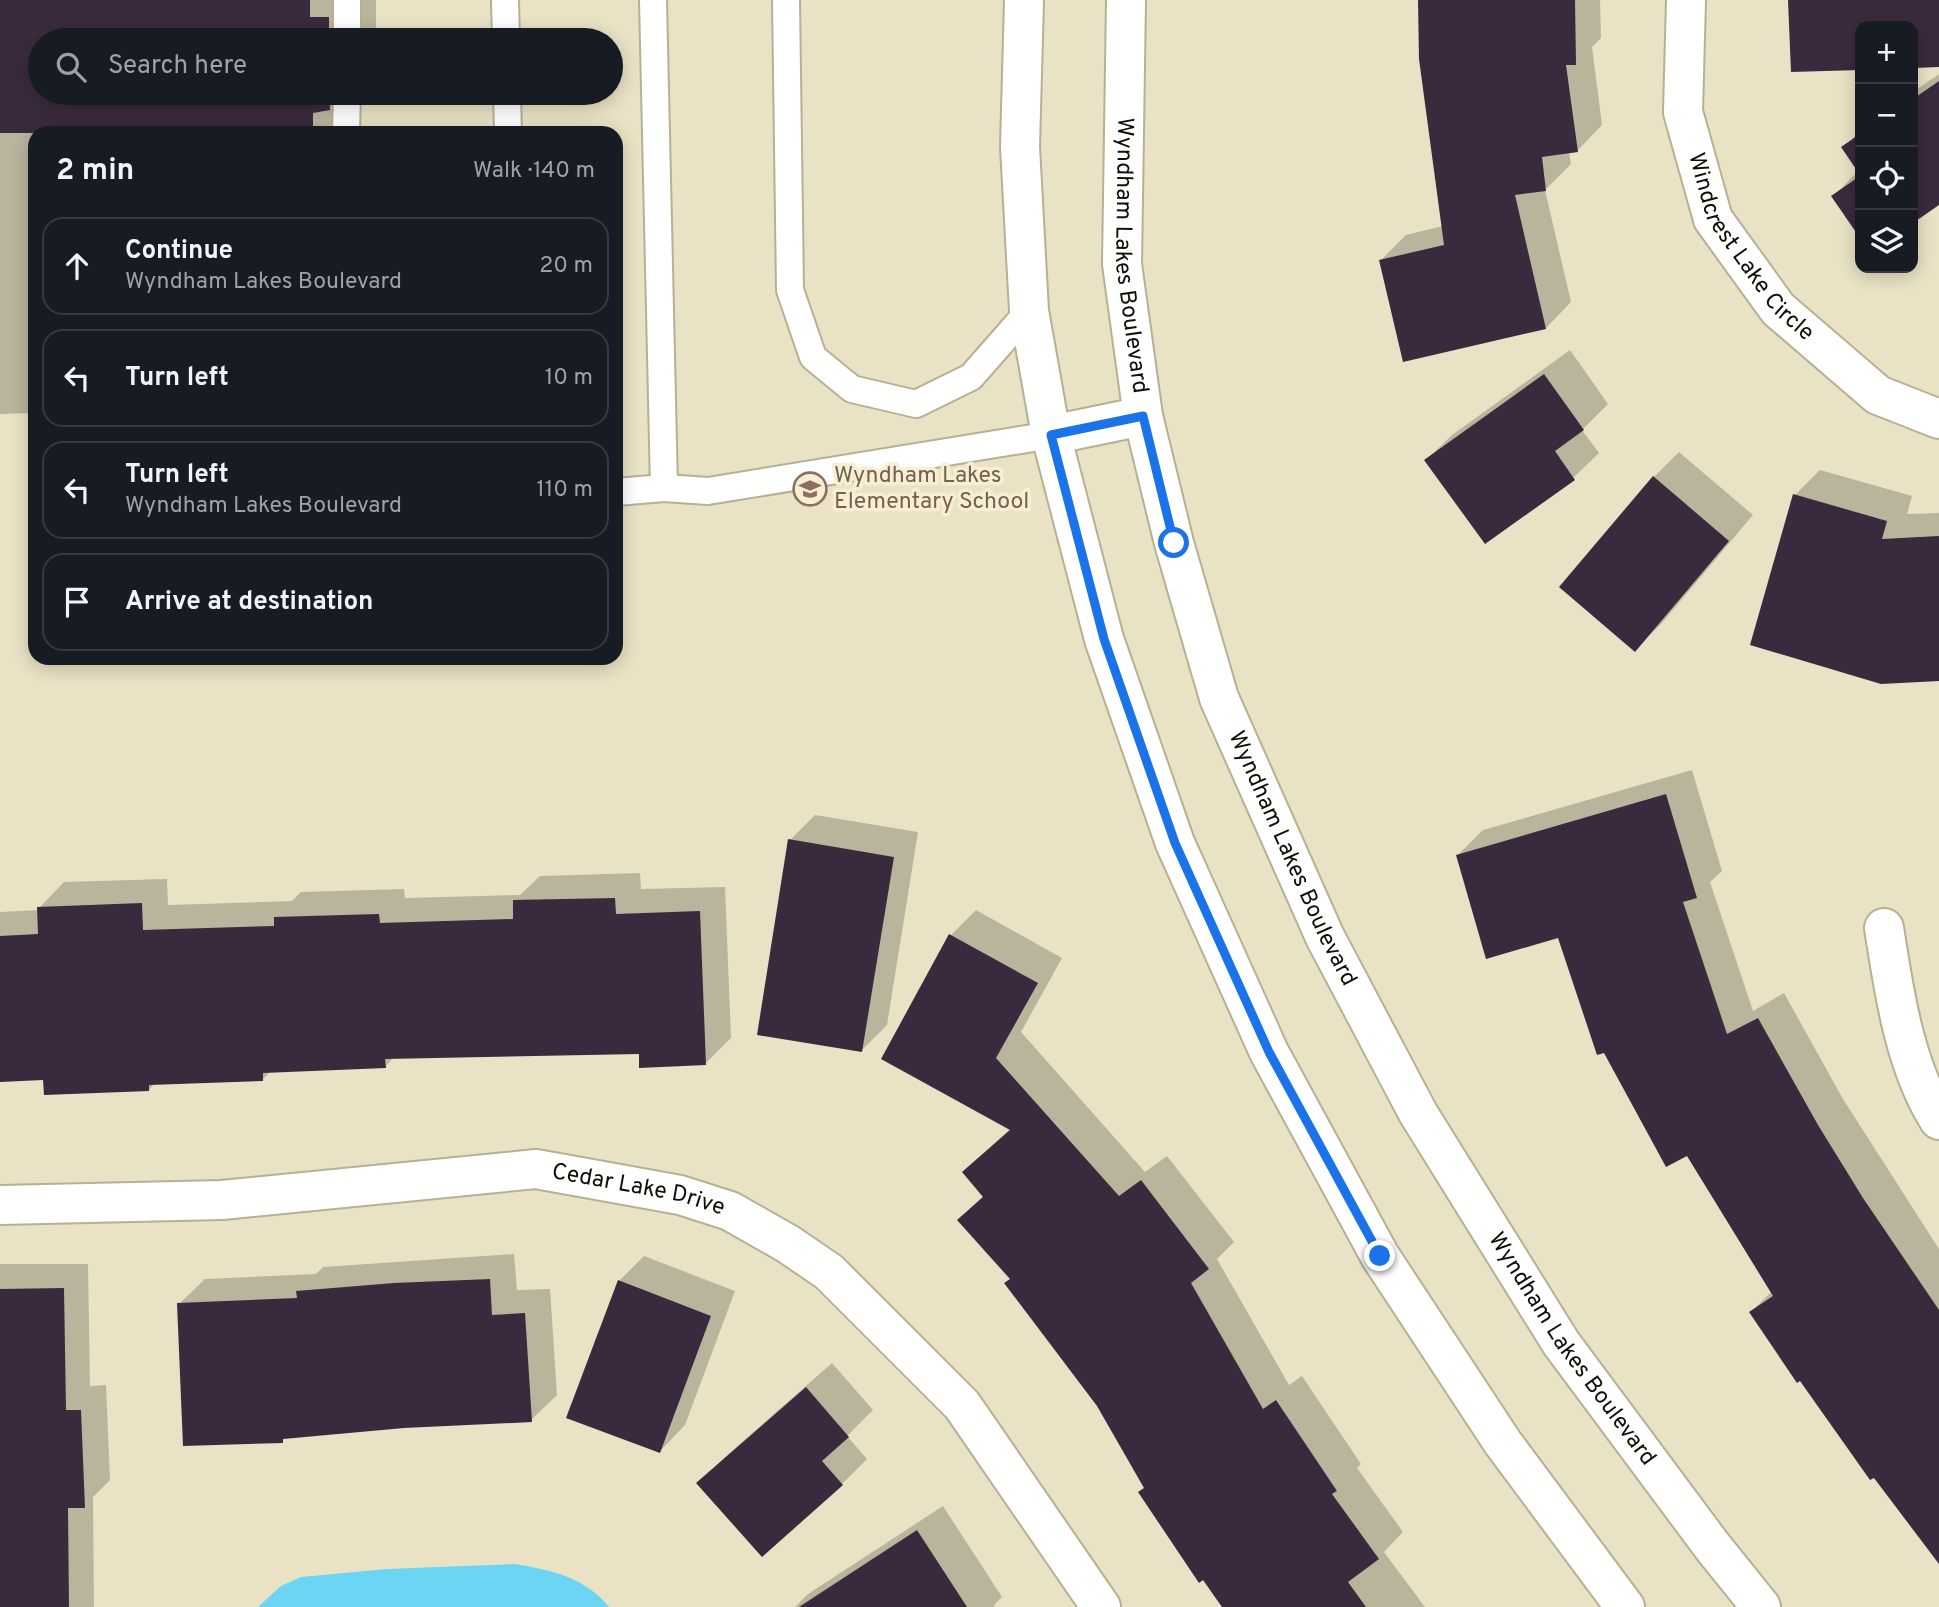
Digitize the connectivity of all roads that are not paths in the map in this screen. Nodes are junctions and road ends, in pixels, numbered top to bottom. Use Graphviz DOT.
graph roads {
  1 [pos="348,0"];
  2 [pos="505,0"];
  3 [pos="653,0"];
  4 [pos="786,0"];
  5 [pos="1024,0"];
  6 [pos="1126,0"];
  7 [pos="1686,0"];
  8 [pos="347,28"];
  9 [pos="506,28"];
  10 [pos="346,105"];
  11 [pos="507,105"];
  12 [pos="346,126"];
  13 [pos="508,126"];
  14 [pos="1029,311"];
  15 [pos="1143,416"];
  16 [pos="1939,419"];
  17 [pos="1051,435"];
  18 [pos="664,488"];
  19 [pos="623,491"];
  20 [pos="1884,928"];
  21 [pos="1939,1120"];
  22 [pos="0,1205"];
  23 [pos="1101,1607"];
  24 [pos="1625,1607"];
  25 [pos="1761,1607"];
  1 -- 8 [label="lane"];
  2 -- 9 [label="lane"];
  3 -- 18 [label="lane"];
  4 -- 14 [label="lane"];
  5 -- 14 [label="street"];
  6 -- 15 [label="street, Wyndham Lakes Boulevard"];
  7 -- 16 [label="street, Windcrest Lake Circle"];
  10 -- 12 [label="lane"];
  11 -- 13 [label="lane"];
  14 -- 17 [label="street"];
  15 -- 17 [label="street"];
  15 -- 25 [label="street, Wyndham Lakes Boulevard"];
  17 -- 18 [label="lane"];
  17 -- 24 [label="street"];
  18 -- 19 [label="lane"];
  20 -- 21 [label="street"];
  22 -- 23 [label="street, Cedar Lake Drive"];
}
